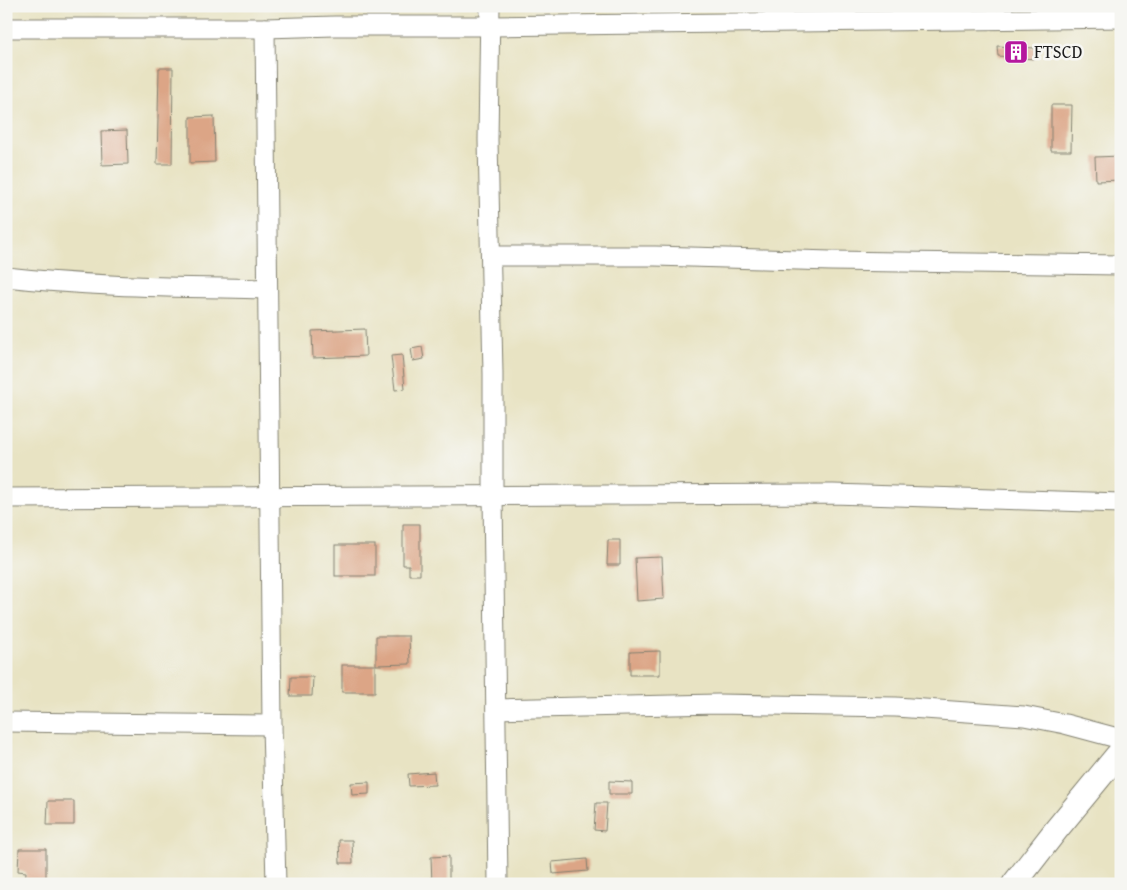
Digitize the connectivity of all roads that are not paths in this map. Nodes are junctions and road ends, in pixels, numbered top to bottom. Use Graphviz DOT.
graph roads {
  1 [pos="490,6"];
  2 [pos="1121,18"];
  3 [pos="489,26"];
  4 [pos="6,28"];
  5 [pos="265,28"];
  6 [pos="491,256"];
  7 [pos="1121,265"];
  8 [pos="6,278"];
  9 [pos="267,289"];
  10 [pos="270,496"];
  11 [pos="493,496"];
  12 [pos="6,498"];
  13 [pos="1121,503"];
  14 [pos="496,709"];
  15 [pos="6,722"];
  16 [pos="272,725"];
  17 [pos="1121,738"];
  18 [pos="1121,751"];
  19 [pos="276,884"];
  20 [pos="498,884"];
  21 [pos="1014,884"];
  1 -- 3 [label="street"];
  2 -- 3 [label="street"];
  3 -- 5 [label="street"];
  3 -- 6 [label="street"];
  4 -- 5 [label="street"];
  5 -- 9 [label="street"];
  6 -- 7 [label="street"];
  6 -- 11 [label="street"];
  8 -- 9 [label="street"];
  9 -- 10 [label="street"];
  10 -- 11 [label="street"];
  10 -- 12 [label="street"];
  10 -- 16 [label="street"];
  11 -- 13 [label="street"];
  11 -- 14 [label="street"];
  14 -- 17 [label="street"];
  14 -- 20 [label="street"];
  15 -- 16 [label="street"];
  16 -- 19 [label="street"];
  18 -- 21 [label="street"];
}
